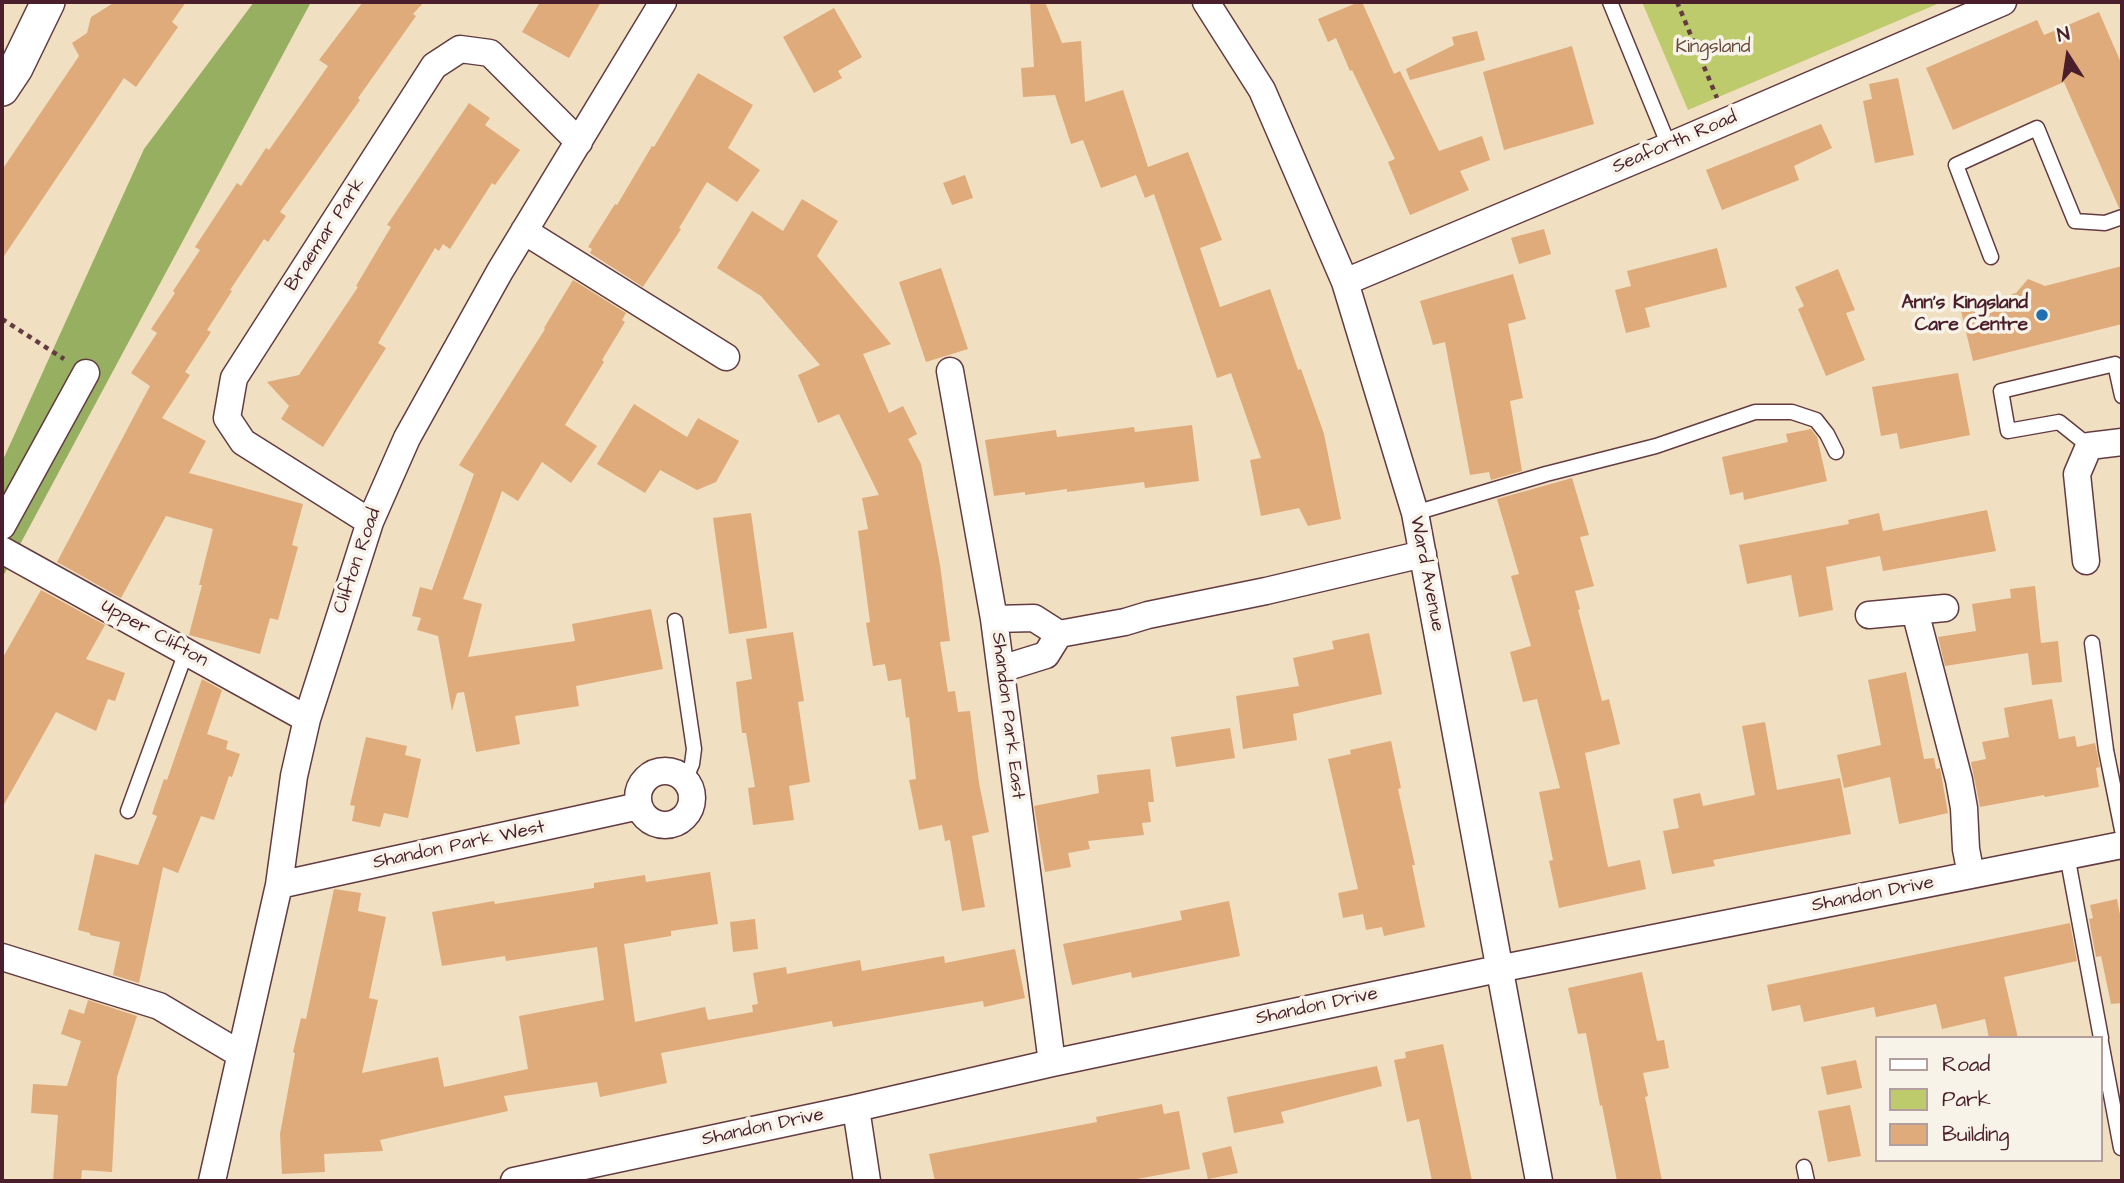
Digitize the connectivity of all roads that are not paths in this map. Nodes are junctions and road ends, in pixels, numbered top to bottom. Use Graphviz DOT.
graph roads {
  1 [pos="48,2"];
  2 [pos="1206,2"];
  3 [pos="1610,2"];
  4 [pos="2003,2"];
  5 [pos="651,6"];
  6 [pos="2,89"];
  7 [pos="579,142"];
  8 [pos="1669,146"];
  9 [pos="2122,217"];
  10 [pos="524,232"];
  11 [pos="1991,257"];
  12 [pos="1345,282"];
  13 [pos="726,357"];
  14 [pos="950,371"];
  15 [pos="86,373"];
  16 [pos="2122,396"];
  17 [pos="2122,442"];
  18 [pos="2089,446"];
  19 [pos="1836,452"];
  20 [pos="1415,513"];
  21 [pos="370,522"];
  22 [pos="2,526"];
  23 [pos="2,550"];
  24 [pos="1423,554"];
  25 [pos="2086,561"];
  26 [pos="1945,608"];
  27 [pos="1915,611"];
  28 [pos="1869,615"];
  29 [pos="994,620"];
  30 [pos="675,621"];
  31 [pos="1059,634"];
  32 [pos="2092,643"];
  33 [pos="186,652"];
  34 [pos="1001,669"];
  35 [pos="307,719"];
  36 [pos="685,780"];
  37 [pos="639,806"];
  38 [pos="128,811"];
  39 [pos="2122,830"];
  40 [pos="2122,845"];
  41 [pos="2067,855"];
  42 [pos="1970,875"];
  43 [pos="279,885"];
  44 [pos="2,957"];
  45 [pos="1498,969"];
  46 [pos="2100,1036"];
  47 [pos="2103,1051"];
  48 [pos="240,1054"];
  49 [pos="1052,1063"];
  50 [pos="856,1108"];
  51 [pos="2121,1148"];
  52 [pos="212,1181"];
  53 [pos="514,1181"];
  54 [pos="867,1181"];
  55 [pos="1539,1181"];
  1 -- 6 [label="street"];
  2 -- 12 [label="street, Ward Avenue"];
  3 -- 8 [label="lane"];
  4 -- 8 [label="street, Seaforth Road"];
  5 -- 7 [label="street, Clifton Road"];
  7 -- 10 [label="street, Clifton Road"];
  7 -- 21 [label="street, Braemar Park"];
  8 -- 12 [label="street, Seaforth Road"];
  9 -- 11 [label="lane"];
  10 -- 13 [label="street"];
  10 -- 21 [label="street, Clifton Road"];
  12 -- 20 [label="street, Ward Avenue"];
  14 -- 29 [label="street, Shandon Park East"];
  15 -- 22 [label="street"];
  16 -- 18 [label="lane"];
  17 -- 18 [label="street"];
  18 -- 25 [label="street"];
  19 -- 20 [label="lane"];
  20 -- 24 [label="street, Ward Avenue"];
  21 -- 35 [label="street, Clifton Road"];
  23 -- 33 [label="street, Upper Clifton"];
  24 -- 31 [label="street"];
  24 -- 45 [label="street, Ward Avenue"];
  26 -- 27 [label="street"];
  27 -- 28 [label="street"];
  27 -- 42 [label="street"];
  29 -- 31 [label="street"];
  29 -- 34 [label="street, Shandon Park East"];
  30 -- 36 [label="lane"];
  31 -- 34 [label="street"];
  32 -- 39 [label="lane"];
  33 -- 35 [label="street, Upper Clifton"];
  33 -- 38 [label="lane"];
  34 -- 49 [label="street, Shandon Park East"];
  35 -- 43 [label="street, Clifton Road"];
  36 -- 37 [label="street"];
  36 -- 37 [label="street"];
  37 -- 43 [label="street, Shandon Park West"];
  40 -- 41 [label="street, Shandon Drive"];
  41 -- 42 [label="street, Shandon Drive"];
  41 -- 46 [label="lane"];
  42 -- 45 [label="street, Shandon Drive"];
  43 -- 48 [label="street, Clifton Road"];
  44 -- 48 [label="street"];
  45 -- 49 [label="street, Shandon Drive"];
  45 -- 55 [label="street, Ward Avenue"];
  47 -- 51 [label="lane"];
  48 -- 52 [label="street, Clifton Road"];
  49 -- 50 [label="street, Shandon Drive"];
  50 -- 53 [label="street, Shandon Drive"];
  50 -- 54 [label="street"];
}
